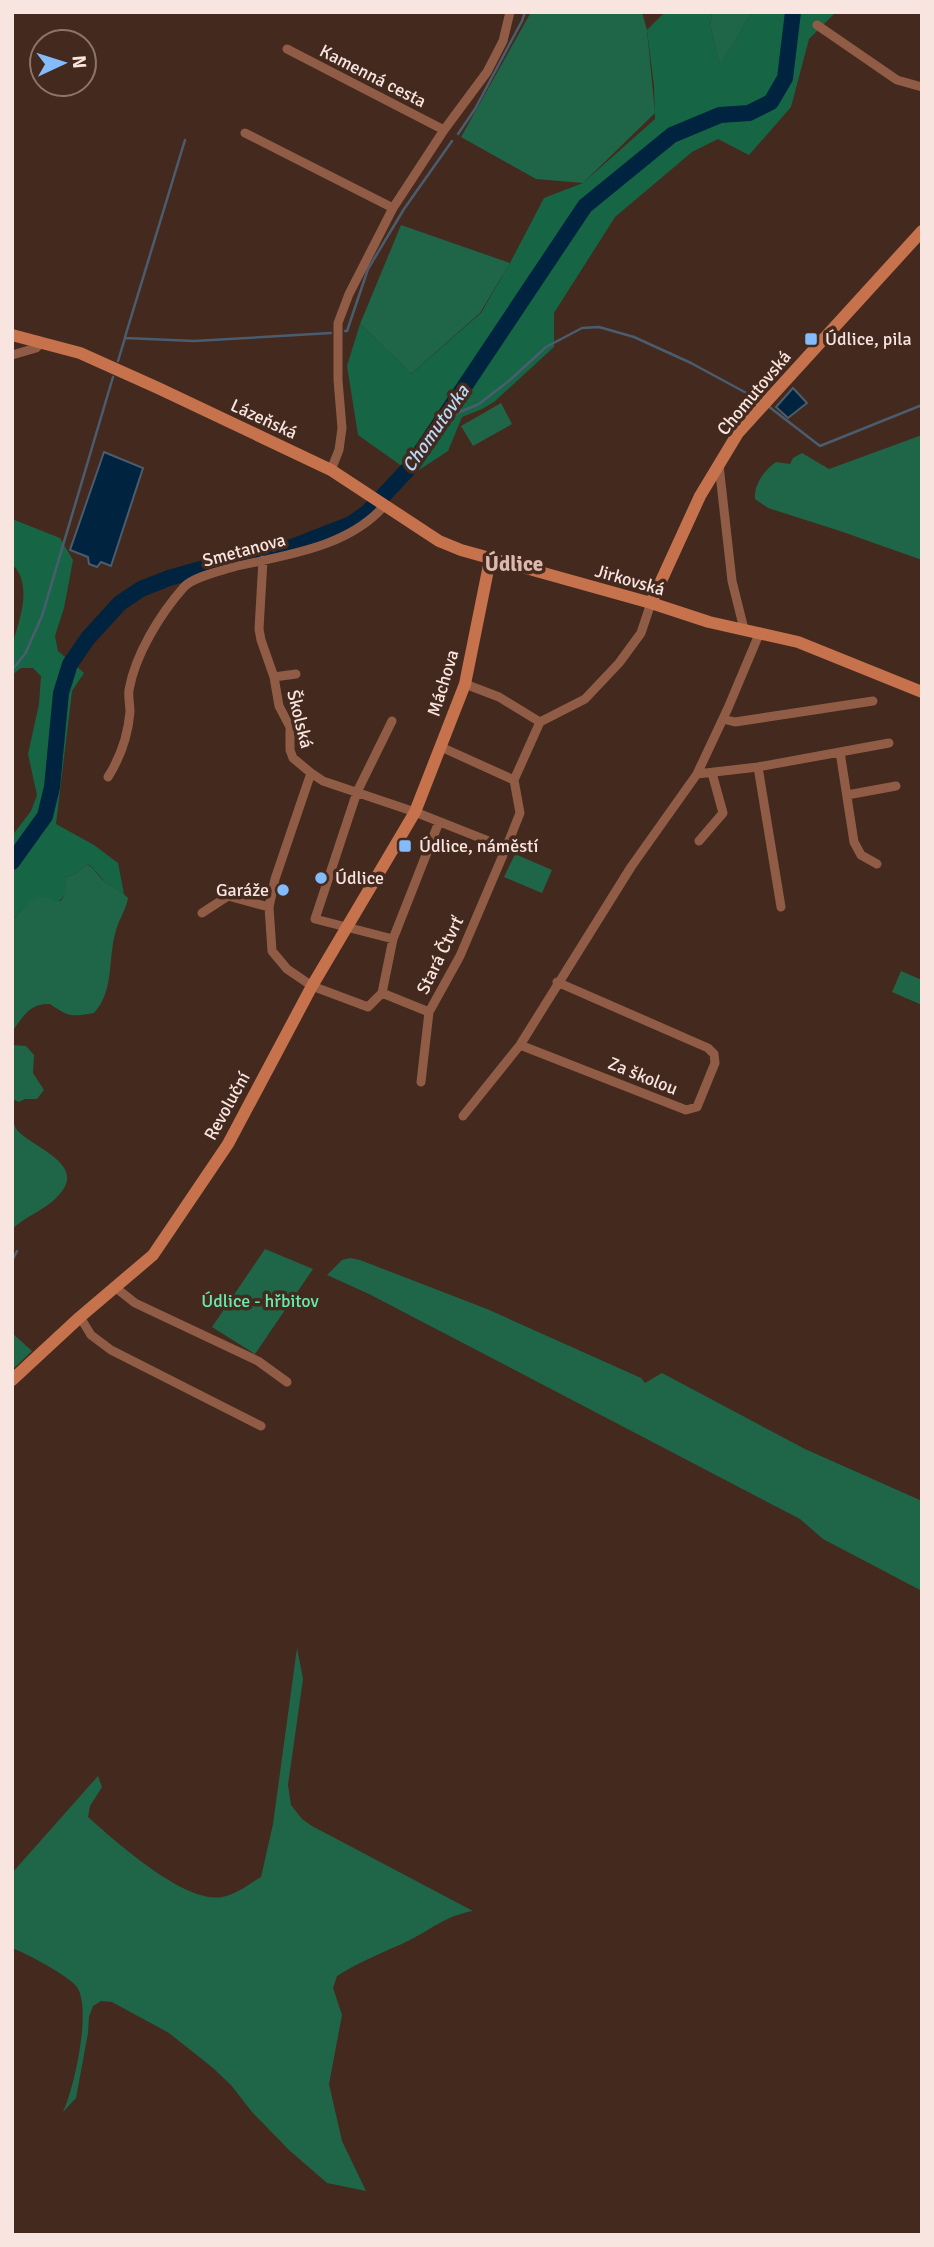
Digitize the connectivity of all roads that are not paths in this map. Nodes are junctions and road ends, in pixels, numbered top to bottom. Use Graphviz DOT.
graph roads {
  1 [pos="510,12"];
  2 [pos="817,25"];
  3 [pos="287,49"];
  4 [pos="922,88"];
  5 [pos="444,130"];
  6 [pos="245,133"];
  7 [pos="393,208"];
  8 [pos="922,231"];
  9 [pos="12,335"];
  10 [pos="41,343"];
  11 [pos="12,355"];
  12 [pos="719,465"];
  13 [pos="331,470"];
  14 [pos="380,503"];
  15 [pos="263,560"];
  16 [pos="491,560"];
  17 [pos="651,603"];
  18 [pos="744,629"];
  19 [pos="760,632"];
  20 [pos="296,674"];
  21 [pos="274,677"];
  22 [pos="465,684"];
  23 [pos="922,692"];
  24 [pos="873,701"];
  25 [pos="723,719"];
  26 [pos="392,720"];
  27 [pos="540,722"];
  28 [pos="888,743"];
  29 [pos="441,747"];
  30 [pos="841,752"];
  31 [pos="758,766"];
  32 [pos="311,773"];
  33 [pos="712,773"];
  34 [pos="697,774"];
  35 [pos="108,777"];
  36 [pos="514,780"];
  37 [pos="897,786"];
  38 [pos="358,792"];
  39 [pos="847,795"];
  40 [pos="415,812"];
  41 [pos="439,822"];
  42 [pos="699,841"];
  43 [pos="506,848"];
  44 [pos="877,864"];
  45 [pos="269,907"];
  46 [pos="781,907"];
  47 [pos="202,913"];
  48 [pos="347,926"];
  49 [pos="393,939"];
  50 [pos="557,982"];
  51 [pos="312,986"];
  52 [pos="382,993"];
  53 [pos="429,1012"];
  54 [pos="520,1045"];
  55 [pos="421,1082"];
  56 [pos="463,1115"];
  57 [pos="116,1288"];
  58 [pos="80,1317"];
  59 [pos="12,1380"];
  60 [pos="287,1382"];
  61 [pos="261,1426"];
  1 -- 5 [label="street"];
  2 -- 4 [label="street"];
  3 -- 5 [label="street, Kamenná cesta"];
  5 -- 7 [label="street"];
  6 -- 7 [label="street"];
  7 -- 13 [label="street"];
  8 -- 12 [label="street, Chomutovská"];
  9 -- 10 [label="street, Lázeňská"];
  10 -- 11 [label="street"];
  10 -- 13 [label="street, Lázeňská"];
  12 -- 17 [label="street, Chomutovská"];
  12 -- 18 [label="street"];
  13 -- 14 [label="street, Lázeňská"];
  14 -- 15 [label="street, Smetanova"];
  14 -- 16 [label="street, Lázeňská"];
  15 -- 21 [label="street"];
  15 -- 35 [label="street, Smetanova"];
  16 -- 17 [label="street, Jirkovská"];
  16 -- 22 [label="street, Máchova"];
  17 -- 18 [label="street, Jirkovská"];
  17 -- 27 [label="street"];
  18 -- 19 [label="street, Jirkovská"];
  19 -- 23 [label="street, Jirkovská"];
  19 -- 25 [label="street"];
  20 -- 21 [label="street, Školská"];
  21 -- 32 [label="street, Školská"];
  22 -- 27 [label="street"];
  22 -- 29 [label="street, Máchova"];
  24 -- 25 [label="street"];
  25 -- 34 [label="street"];
  26 -- 38 [label="street"];
  27 -- 36 [label="street"];
  28 -- 30 [label="street"];
  29 -- 36 [label="street"];
  29 -- 40 [label="street, Máchova"];
  30 -- 31 [label="street"];
  30 -- 39 [label="street"];
  31 -- 33 [label="street"];
  31 -- 46 [label="street"];
  32 -- 38 [label="street, Školská"];
  32 -- 45 [label="street"];
  33 -- 34 [label="street"];
  33 -- 42 [label="street"];
  34 -- 50 [label="street"];
  36 -- 43 [label="street, Stará Čtvrť"];
  37 -- 39 [label="street"];
  38 -- 40 [label="street, Školská"];
  38 -- 48 [label="street"];
  39 -- 44 [label="street"];
  40 -- 41 [label="street, Školská"];
  40 -- 48 [label="street, Máchova"];
  41 -- 43 [label="street"];
  41 -- 49 [label="street"];
  43 -- 53 [label="street, Stará Čtvrť"];
  45 -- 47 [label="street"];
  45 -- 51 [label="street"];
  48 -- 49 [label="street"];
  48 -- 51 [label="street, Revoluční"];
  49 -- 52 [label="street"];
  50 -- 54 [label="street"];
  50 -- 54 [label="street, Za školou"];
  51 -- 52 [label="street"];
  51 -- 57 [label="street, Revoluční"];
  52 -- 53 [label="street"];
  53 -- 55 [label="street, Stará Čtvrť"];
  54 -- 56 [label="street"];
  57 -- 58 [label="street, Revoluční"];
  57 -- 60 [label="street"];
  58 -- 59 [label="street, Revoluční"];
  58 -- 61 [label="street"];
}
